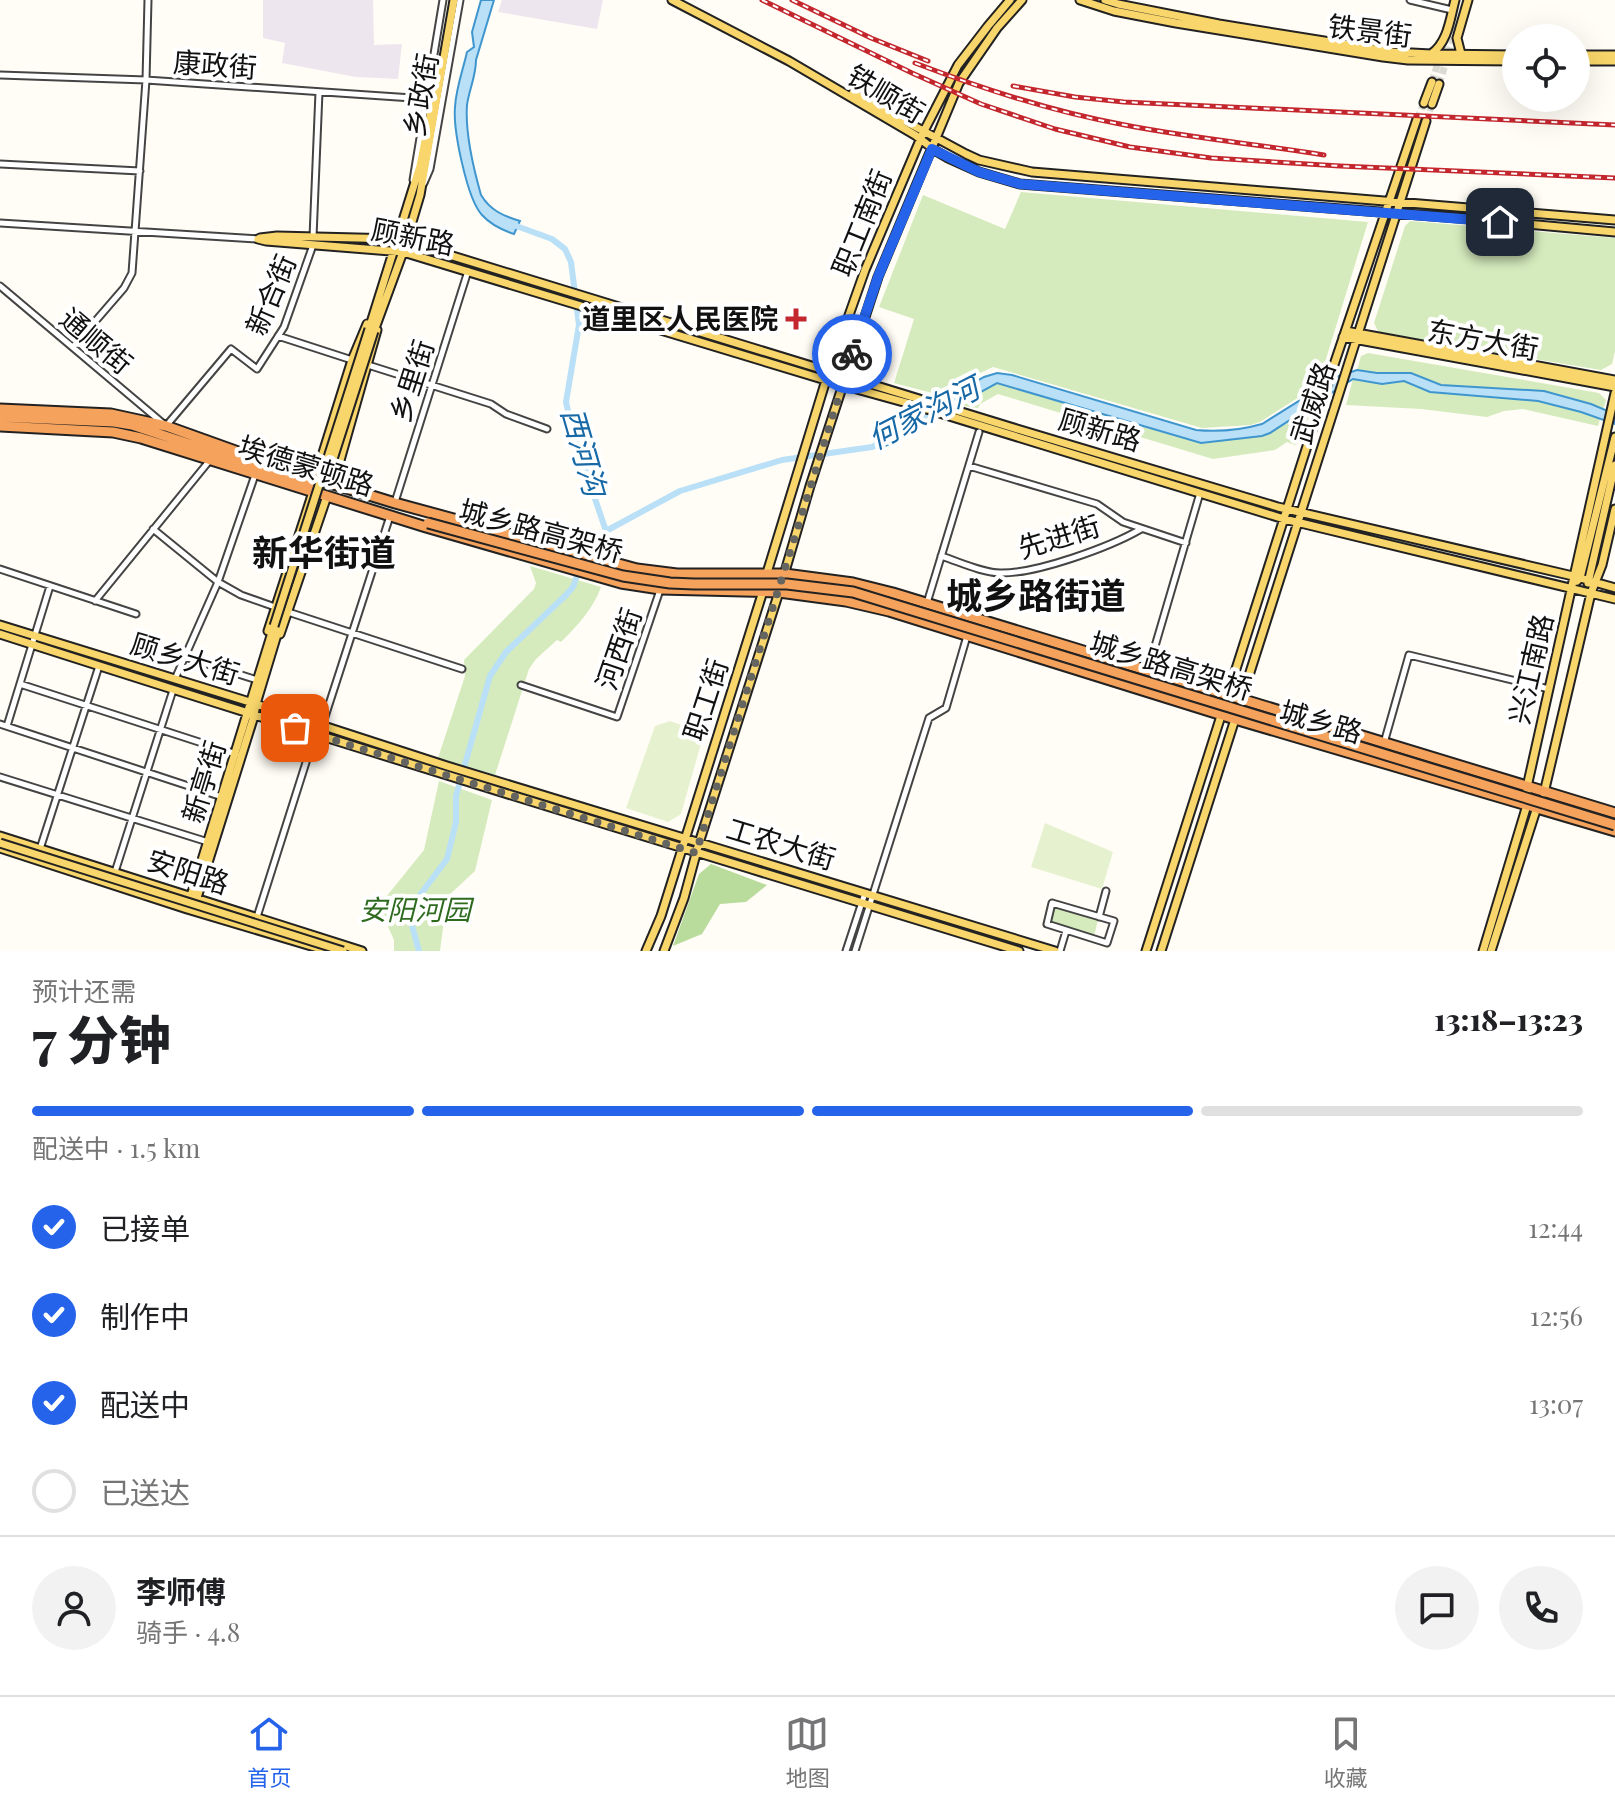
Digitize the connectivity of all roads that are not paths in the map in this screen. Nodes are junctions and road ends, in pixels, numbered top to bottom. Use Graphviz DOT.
graph roads {
  1 [pos="148,0"];
  2 [pos="443,0"];
  3 [pos="455,0"];
  4 [pos="672,0"];
  5 [pos="681,0"];
  6 [pos="1010,0"];
  7 [pos="1022,0"];
  8 [pos="1080,0"];
  9 [pos="1105,0"];
  10 [pos="1410,0"];
  11 [pos="1455,0"];
  12 [pos="1468,0"];
  13 [pos="1452,10"];
  14 [pos="1431,54"];
  15 [pos="1461,54"];
  16 [pos="1502,55"];
  17 [pos="1590,58"];
  18 [pos="1615,58"];
  19 [pos="1502,61"];
  20 [pos="0,75"];
  21 [pos="146,80"];
  22 [pos="1436,83"];
  23 [pos="319,92"];
  24 [pos="427,99"];
  25 [pos="1428,103"];
  26 [pos="922,136"];
  27 [pos="936,139"];
  28 [pos="932,149"];
  29 [pos="0,164"];
  30 [pos="140,171"];
  31 [pos="416,194"];
  32 [pos="1391,201"];
  33 [pos="1401,202"];
  34 [pos="1387,212"];
  35 [pos="1397,214"];
  36 [pos="1615,220"];
  37 [pos="0,223"];
  38 [pos="135,231"];
  39 [pos="1615,232"];
  40 [pos="258,239"];
  41 [pos="313,241"];
  42 [pos="402,241"];
  43 [pos="399,251"];
  44 [pos="468,271"];
  45 [pos="0,286"];
  46 [pos="379,310"];
  47 [pos="1344,334"];
  48 [pos="278,336"];
  49 [pos="1358,336"];
  50 [pos="73,347"];
  51 [pos="352,360"];
  52 [pos="368,365"];
  53 [pos="830,371"];
  54 [pos="845,376"];
  55 [pos="826,380"];
  56 [pos="1615,380"];
  57 [pos="842,385"];
  58 [pos="432,386"];
  59 [pos="1615,387"];
  60 [pos="1614,396"];
  61 [pos="0,417"];
  62 [pos="166,426"];
  63 [pos="547,429"];
  64 [pos="979,432"];
  65 [pos="1016,433"];
  66 [pos="1615,437"];
  67 [pos="210,460"];
  68 [pos="1615,465"];
  69 [pos="969,466"];
  70 [pos="256,472"];
  71 [pos="294,472"];
  72 [pos="317,472"];
  73 [pos="335,478"];
  74 [pos="314,489"];
  75 [pos="355,489"];
  76 [pos="1200,493"];
  77 [pos="327,496"];
  78 [pos="1604,497"];
  79 [pos="1287,509"];
  80 [pos="1615,509"];
  81 [pos="393,510"];
  82 [pos="1301,512"];
  83 [pos="1284,519"];
  84 [pos="426,522"];
  85 [pos="1298,522"];
  86 [pos="153,529"];
  87 [pos="1142,529"];
  88 [pos="1597,540"];
  89 [pos="1186,543"];
  90 [pos="941,556"];
  91 [pos="1602,565"];
  92 [pos="0,569"];
  93 [pos="766,574"];
  94 [pos="785,574"];
  95 [pos="593,575"];
  96 [pos="1584,579"];
  97 [pos="218,582"];
  98 [pos="50,586"];
  99 [pos="1571,587"];
  100 [pos="1615,588"];
  101 [pos="660,589"];
  102 [pos="763,592"];
  103 [pos="779,592"];
  104 [pos="1591,593"];
  105 [pos="1615,599"];
  106 [pos="95,601"];
  107 [pos="927,603"];
  108 [pos="275,607"];
  109 [pos="288,612"];
  110 [pos="136,614"];
  111 [pos="0,625"];
  112 [pos="352,632"];
  113 [pos="0,634"];
  114 [pos="967,635"];
  115 [pos="33,640"];
  116 [pos="269,651"];
  117 [pos="185,657"];
  118 [pos="99,666"];
  119 [pos="462,669"];
  120 [pos="1148,671"];
  121 [pos="175,679"];
  122 [pos="257,680"];
  123 [pos="20,684"];
  124 [pos="521,685"];
  125 [pos="1158,686"];
  126 [pos="1549,689"];
  127 [pos="173,690"];
  128 [pos="1228,695"];
  129 [pos="1242,699"];
  130 [pos="253,703"];
  131 [pos="86,706"];
  132 [pos="1221,714"];
  133 [pos="251,715"];
  134 [pos="1235,719"];
  135 [pos="0,724"];
  136 [pos="7,726"];
  137 [pos="322,726"];
  138 [pos="160,730"];
  139 [pos="315,734"];
  140 [pos="1384,743"];
  141 [pos="73,748"];
  142 [pos="236,754"];
  143 [pos="446,770"];
  144 [pos="147,772"];
  145 [pos="1427,776"];
  146 [pos="0,777"];
  147 [pos="1527,787"];
  148 [pos="1545,792"];
  149 [pos="57,795"];
  150 [pos="222,797"];
  151 [pos="1532,806"];
  152 [pos="1615,813"];
  153 [pos="132,819"];
  154 [pos="1615,822"];
  155 [pos="1615,831"];
  156 [pos="0,836"];
  157 [pos="684,839"];
  158 [pos="208,842"];
  159 [pos="699,843"];
  160 [pos="0,846"];
  161 [pos="681,849"];
  162 [pos="40,850"];
  163 [pos="696,853"];
  164 [pos="37,861"];
  165 [pos="115,872"];
  166 [pos="111,885"];
  167 [pos="1106,891"];
  168 [pos="869,894"];
  169 [pos="194,898"];
  170 [pos="866,904"];
  171 [pos="190,910"];
  172 [pos="257,917"];
  173 [pos="1099,917"];
  174 [pos="1066,931"];
  175 [pos="328,951"];
  176 [pos="343,951"];
  177 [pos="362,951"];
  178 [pos="646,951"];
  179 [pos="664,951"];
  180 [pos="846,951"];
  181 [pos="855,951"];
  182 [pos="1019,951"];
  183 [pos="1058,951"];
  184 [pos="1146,951"];
  185 [pos="1161,951"];
  186 [pos="1483,951"];
  187 [pos="1491,951"];
  1 -- 21 [label="street"];
  2 -- 24 [label="street, 乡政街"];
  3 -- 31 [label="main road, 乡政街"];
  3 -- 31 [label="street, 乡政街"];
  4 -- 26 [label="main road, 铁顺街"];
  5 -- 26 [label="main road, 铁顺街"];
  6 -- 26 [label="main road, 职工南街"];
  7 -- 27 [label="main road, 职工南街"];
  8 -- 19 [label="main road, 铁景街"];
  9 -- 14 [label="main road, 铁景街"];
  10 -- 13 [label="street"];
  11 -- 13 [label="main road"];
  12 -- 15 [label="main road"];
  13 -- 14 [label="main road"];
  14 -- 15 [label="main road, 铁景街"];
  15 -- 16 [label="main road, 铁景街"];
  17 -- 18 [label="main road"];
  20 -- 21 [label="street, 康政街"];
  21 -- 23 [label="street, 康政街"];
  21 -- 30 [label="street"];
  22 -- 25 [label="main road"];
  23 -- 24 [label="street, 康政街"];
  23 -- 41 [label="street, 新合街"];
  24 -- 31 [label="street, 乡政街"];
  26 -- 27 [label="main road, 铁顺街"];
  26 -- 28 [label="main road, 铁顺街"];
  26 -- 53 [label="main road, 职工南街"];
  27 -- 28 [label="main road, 职工南街"];
  27 -- 32 [label="main road, 铁顺街"];
  28 -- 34 [label="main road, 铁顺街"];
  28 -- 54 [label="main road, 职工南街"];
  29 -- 30 [label="street"];
  30 -- 38 [label="street"];
  31 -- 42 [label="main road, 乡政街"];
  32 -- 33 [label="main road, 铁顺街"];
  32 -- 33 [label="main road, 武威路"];
  32 -- 34 [label="main road, 武威路"];
  33 -- 35 [label="main road, 武威路"];
  33 -- 36 [label="main road, 铁顺街"];
  34 -- 35 [label="main road, 铁顺街"];
  34 -- 47 [label="main road, 武威路"];
  35 -- 39 [label="main road, 铁顺街"];
  35 -- 49 [label="main road, 武威路"];
  37 -- 38 [label="street, 顾新路"];
  38 -- 40 [label="street, 顾新路"];
  38 -- 50 [label="street"];
  40 -- 41 [label="main road, 顾新路"];
  41 -- 42 [label="main road, 顾新路"];
  41 -- 43 [label="main road, 顾新路"];
  41 -- 48 [label="street, 新合街"];
  42 -- 43 [label="main road, 乡政街"];
  42 -- 53 [label="main road, 顾新路"];
  43 -- 44 [label="main road, 顾新路"];
  43 -- 46 [label="main road, 乡政街"];
  44 -- 55 [label="main road, 顾新路"];
  44 -- 58 [label="street, 乡里街"];
  45 -- 50 [label="street, 通顺街"];
  46 -- 51 [label="main road, 乡政街"];
  46 -- 52 [label="main road, 乡政街"];
  46 -- 116 [label="main road, 乡政街, bridge"];
  47 -- 49 [label="main road, 东方大街"];
  47 -- 79 [label="main road, 武威路"];
  48 -- 51 [label="street"];
  48 -- 62 [label="street, 新合街"];
  49 -- 56 [label="main road, 东方大街"];
  49 -- 59 [label="main road, 东方大街"];
  49 -- 82 [label="main road, 武威路"];
  50 -- 62 [label="street, 通顺街"];
  51 -- 72 [label="main road, 乡政街"];
  52 -- 58 [label="street"];
  52 -- 73 [label="main road, 乡政街"];
  53 -- 54 [label="main road, 顾新路"];
  53 -- 55 [label="main road, 职工南街"];
  54 -- 57 [label="main road, 职工南街"];
  54 -- 65 [label="main road, 顾新路"];
  55 -- 57 [label="main road, 顾新路"];
  55 -- 93 [label="main road, 职工南街"];
  57 -- 65 [label="main road, 顾新路"];
  57 -- 94 [label="main road, 职工南街"];
  58 -- 63 [label="street"];
  58 -- 81 [label="street, 乡里街"];
  60 -- 96 [label="main road, 兴江南路"];
  61 -- 62 [label="highway, 埃德蒙顿路"];
  61 -- 67 [label="highway, 埃德蒙顿路"];
  61 -- 70 [label="highway"];
  61 -- 74 [label="highway, 埃德蒙顿路"];
  62 -- 71 [label="highway, 埃德蒙顿路"];
  64 -- 69 [label="street"];
  65 -- 76 [label="main road, 顾新路"];
  65 -- 79 [label="main road, 顾新路"];
  66 -- 78 [label="main road"];
  67 -- 70 [label="highway, 埃德蒙顿路"];
  67 -- 86 [label="street"];
  68 -- 78 [label="main road"];
  69 -- 87 [label="street"];
  69 -- 90 [label="street"];
  70 -- 74 [label="highway"];
  70 -- 97 [label="street"];
  71 -- 72 [label="highway"];
  71 -- 75 [label="highway, 埃德蒙顿路"];
  72 -- 73 [label="highway"];
  73 -- 75 [label="highway"];
  74 -- 77 [label="highway, 埃德蒙顿路"];
  74 -- 81 [label="highway, 埃德蒙顿路"];
  74 -- 108 [label="main road"];
  75 -- 81 [label="highway, 埃德蒙顿路"];
  76 -- 83 [label="main road, 顾新路"];
  76 -- 89 [label="street"];
  77 -- 81 [label="highway, 埃德蒙顿路"];
  77 -- 109 [label="main road"];
  78 -- 88 [label="main road"];
  78 -- 96 [label="main road"];
  79 -- 82 [label="main road, 顾新路"];
  79 -- 83 [label="main road, 武威路"];
  80 -- 91 [label="main road, 兴江南路"];
  81 -- 84 [label="highway, 埃德蒙顿路"];
  81 -- 93 [label="highway, 埃德蒙顿路"];
  81 -- 112 [label="street, 乡里街"];
  82 -- 85 [label="main road, 武威路"];
  82 -- 96 [label="main road, 顾新路"];
  83 -- 85 [label="main road, 顾新路"];
  83 -- 128 [label="main road, 武威路"];
  84 -- 95 [label="highway, 埃德蒙顿路"];
  84 -- 125 [label="highway, 城乡路高架桥, bridge"];
  84 -- 154 [label="highway, 城乡路高架桥, bridge"];
  85 -- 99 [label="main road, 顾新路"];
  85 -- 129 [label="main road, 武威路"];
  86 -- 97 [label="street"];
  86 -- 106 [label="street"];
  87 -- 89 [label="street"];
  87 -- 90 [label="street, 先进街"];
  88 -- 91 [label="main road"];
  88 -- 96 [label="main road"];
  89 -- 120 [label="street"];
  90 -- 107 [label="street"];
  91 -- 96 [label="main road, 兴江南路"];
  92 -- 98 [label="street"];
  93 -- 94 [label="highway, 城乡路"];
  93 -- 102 [label="main road, 职工街"];
  94 -- 103 [label="main road, 职工街"];
  94 -- 107 [label="highway, 城乡路"];
  95 -- 101 [label="highway, 城乡路"];
  96 -- 99 [label="main road"];
  96 -- 100 [label="main road, 顾新路"];
  96 -- 104 [label="main road, 兴江南路"];
  97 -- 108 [label="street"];
  97 -- 117 [label="street"];
  98 -- 106 [label="street"];
  98 -- 115 [label="street"];
  99 -- 104 [label="main road, 顾新路"];
  99 -- 126 [label="main road, 兴江南路"];
  101 -- 102 [label="highway, 城乡路"];
  101 -- 124 [label="street, 河西街"];
  102 -- 103 [label="highway, 城乡路"];
  102 -- 157 [label="main road, 职工街"];
  103 -- 114 [label="highway, 城乡路"];
  103 -- 159 [label="main road, 职工街"];
  104 -- 105 [label="main road, 顾新路"];
  104 -- 148 [label="main road, 兴江南路"];
  106 -- 110 [label="street"];
  107 -- 120 [label="highway, 城乡路"];
  108 -- 116 [label="main road"];
  109 -- 112 [label="street"];
  109 -- 116 [label="main road"];
  111 -- 115 [label="main road, 顾乡大街"];
  112 -- 119 [label="street"];
  112 -- 137 [label="street, 乡里街"];
  113 -- 115 [label="main road, 顾乡大街"];
  114 -- 132 [label="highway, 城乡路"];
  114 -- 168 [label="street"];
  115 -- 118 [label="main road, 顾乡大街"];
  115 -- 121 [label="main road, 顾乡大街"];
  115 -- 123 [label="street"];
  116 -- 122 [label="main road"];
  116 -- 130 [label="main road"];
  117 -- 121 [label="street"];
  117 -- 122 [label="street"];
  118 -- 127 [label="main road, 顾乡大街"];
  118 -- 131 [label="street"];
  120 -- 128 [label="highway, 城乡路"];
  121 -- 130 [label="main road, 顾乡大街"];
  122 -- 130 [label="main road"];
  123 -- 131 [label="street"];
  123 -- 136 [label="street"];
  125 -- 145 [label="highway, bridge"];
  125 -- 154 [label="highway, 城乡路高架桥, bridge"];
  126 -- 140 [label="street"];
  126 -- 147 [label="main road, 兴江南路"];
  127 -- 133 [label="main road, 顾乡大街"];
  127 -- 138 [label="street"];
  128 -- 129 [label="highway, 城乡路"];
  128 -- 132 [label="main road, 武威路"];
  129 -- 134 [label="main road, 武威路"];
  129 -- 140 [label="highway, 城乡路"];
  130 -- 133 [label="main road"];
  130 -- 137 [label="main road, 顾乡大街"];
  131 -- 138 [label="street"];
  131 -- 141 [label="street"];
  132 -- 134 [label="highway, 城乡路"];
  132 -- 184 [label="main road, 武威路"];
  133 -- 139 [label="main road, 顾乡大街"];
  133 -- 142 [label="main road, 新亭街"];
  133 -- 169 [label="main road"];
  134 -- 145 [label="highway, 城乡路"];
  134 -- 185 [label="main road, 武威路"];
  135 -- 136 [label="street"];
  136 -- 141 [label="street"];
  137 -- 143 [label="main road, 顾乡大街"];
  138 -- 142 [label="street"];
  138 -- 144 [label="street"];
  139 -- 143 [label="main road, 顾乡大街"];
  139 -- 172 [label="street"];
  140 -- 147 [label="highway, 城乡路"];
  141 -- 144 [label="street"];
  141 -- 149 [label="street"];
  142 -- 150 [label="main road, 新亭街"];
  143 -- 157 [label="main road, 工农大街"];
  143 -- 161 [label="main road, 工农大街"];
  144 -- 150 [label="street"];
  144 -- 153 [label="street"];
  145 -- 151 [label="highway, 城乡路"];
  146 -- 149 [label="street"];
  147 -- 148 [label="highway, 城乡路"];
  147 -- 151 [label="main road, 兴江南路"];
  148 -- 151 [label="main road, 兴江南路"];
  148 -- 152 [label="highway, 城乡路"];
  149 -- 153 [label="street"];
  149 -- 162 [label="street"];
  150 -- 158 [label="main road, 新亭街"];
  151 -- 155 [label="highway, 城乡路"];
  151 -- 186 [label="main road, 兴江南路"];
  151 -- 187 [label="main road, 兴江南路"];
  153 -- 158 [label="street"];
  153 -- 165 [label="street"];
  156 -- 162 [label="main road, 安阳路"];
  157 -- 159 [label="main road, 工农大街"];
  157 -- 161 [label="main road, 职工街"];
  158 -- 169 [label="main road, 新亭街"];
  159 -- 163 [label="main road, 职工街"];
  159 -- 168 [label="main road, 工农大街"];
  160 -- 164 [label="main road, 安阳路"];
  160 -- 176 [label="main road, bridge"];
  161 -- 163 [label="main road, 工农大街"];
  161 -- 178 [label="main road, 职工街"];
  162 -- 164 [label="street"];
  162 -- 165 [label="main road, 安阳路"];
  163 -- 170 [label="main road, 工农大街"];
  163 -- 179 [label="main road, 职工街"];
  164 -- 166 [label="main road, 安阳路"];
  165 -- 166 [label="street"];
  165 -- 169 [label="main road, 安阳路"];
  166 -- 171 [label="main road, 安阳路"];
  167 -- 173 [label="street"];
  168 -- 170 [label="street"];
  168 -- 183 [label="main road, 工农大街"];
  169 -- 171 [label="main road, 新亭街"];
  169 -- 172 [label="main road, 安阳路"];
  170 -- 180 [label="street"];
  170 -- 181 [label="street"];
  170 -- 182 [label="main road, 工农大街"];
  171 -- 175 [label="main road, 安阳路"];
  172 -- 177 [label="main road, 安阳路"];
  173 -- 174 [label="street"];
  173 -- 174 [label="street"];
  174 -- 183 [label="street"];
}
